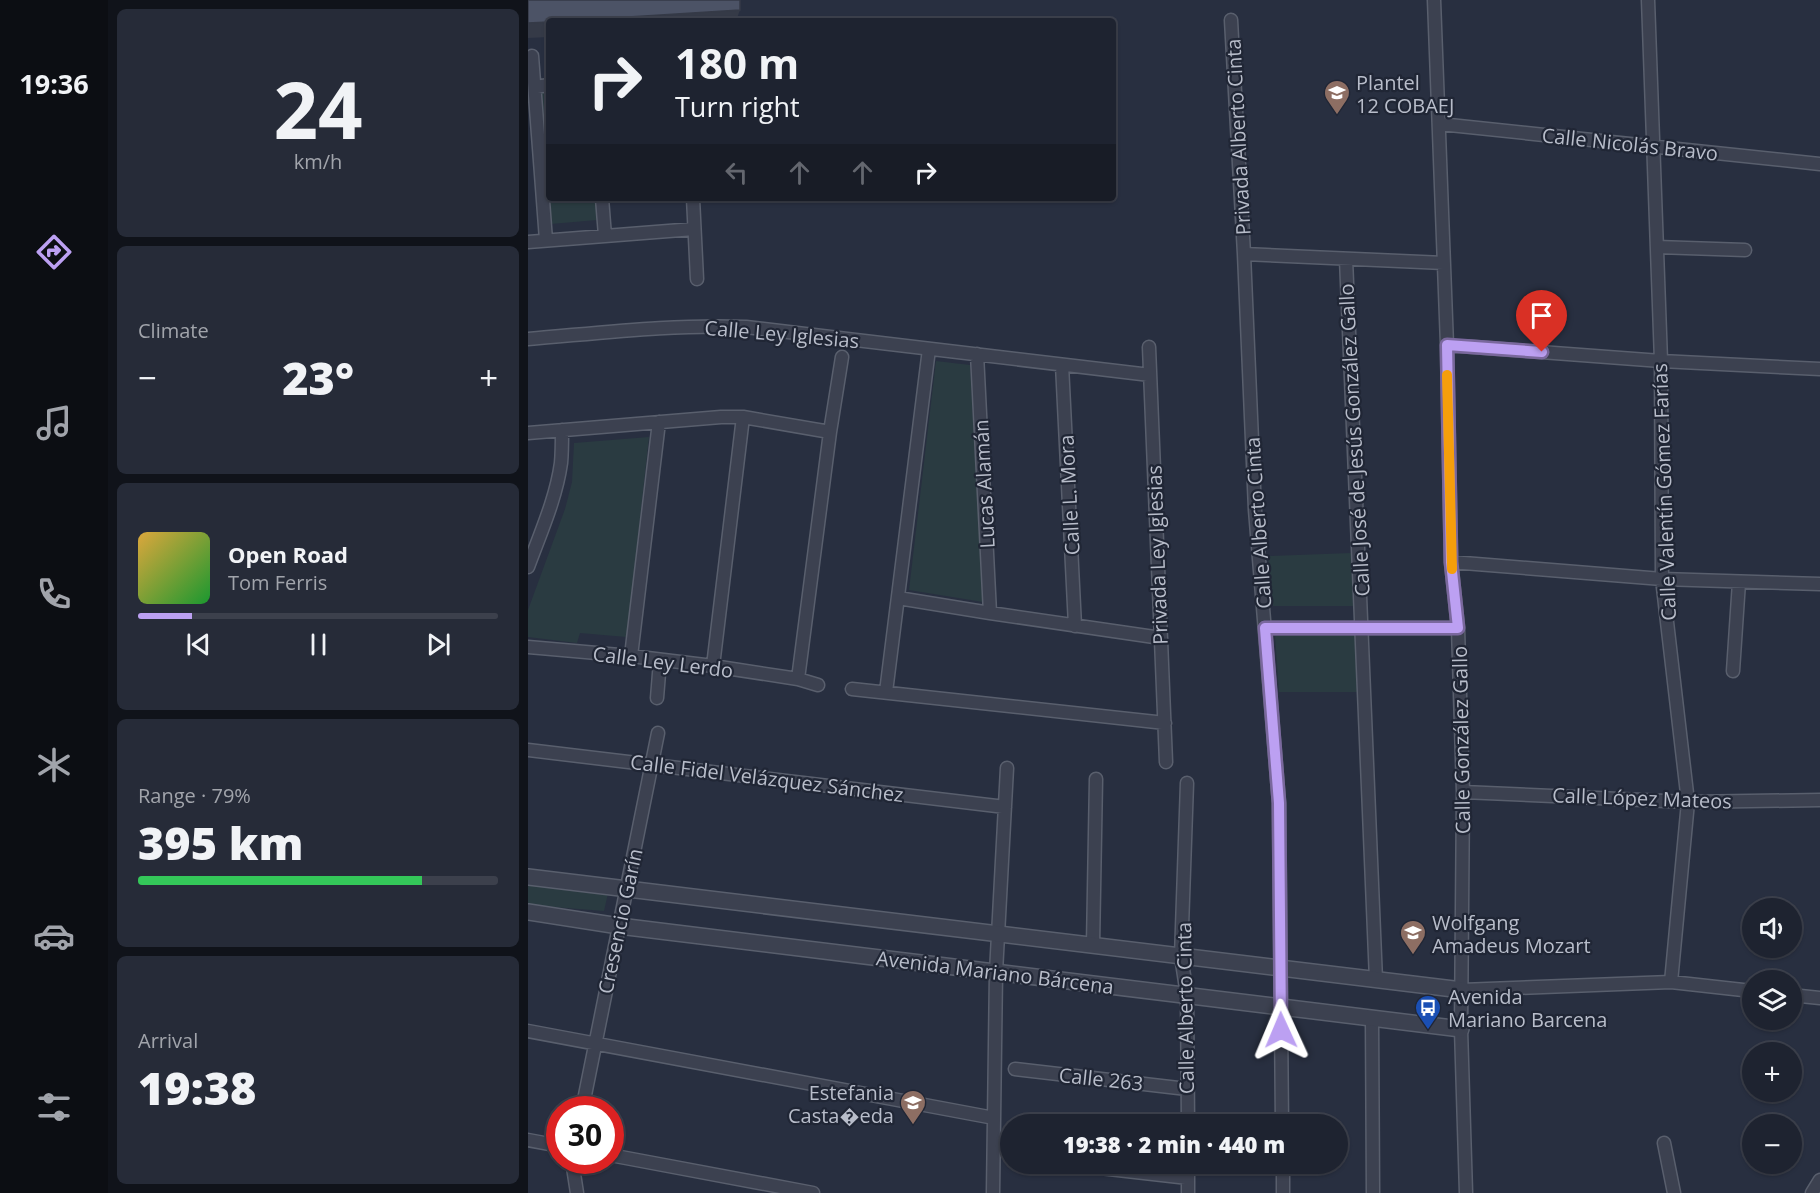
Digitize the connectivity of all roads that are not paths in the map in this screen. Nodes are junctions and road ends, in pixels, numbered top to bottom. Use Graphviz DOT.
graph roads {
  1 [pos="1434,0"];
  2 [pos="1648,0"];
  3 [pos="1231,20"];
  4 [pos="532,56"];
  5 [pos="546,86"];
  6 [pos="535,87"];
  7 [pos="1440,124"];
  8 [pos="1653,147"];
  9 [pos="1820,164"];
  10 [pos="602,201"];
  11 [pos="693,201"];
  12 [pos="694,229"];
  13 [pos="605,236"];
  14 [pos="546,240"];
  15 [pos="528,242"];
  16 [pos="1657,248"];
  17 [pos="1746,250"];
  18 [pos="1244,254"];
  19 [pos="1346,259"];
  20 [pos="1444,263"];
  21 [pos="697,279"];
  22 [pos="528,339"];
  23 [pos="1447,345"];
  24 [pos="1149,347"];
  25 [pos="929,349"];
  26 [pos="977,354"];
  27 [pos="842,357"];
  28 [pos="1660,361"];
  29 [pos="1062,365"];
  30 [pos="1820,369"];
  31 [pos="1150,375"];
  32 [pos="743,417"];
  33 [pos="659,422"];
  34 [pos="562,430"];
  35 [pos="830,432"];
  36 [pos="528,433"];
  37 [pos="1451,562"];
  38 [pos="528,567"];
  39 [pos="1662,579"];
  40 [pos="1739,582"];
  41 [pos="1820,584"];
  42 [pos="898,598"];
  43 [pos="990,614"];
  44 [pos="1075,626"];
  45 [pos="1265,628"];
  46 [pos="1362,628"];
  47 [pos="1458,628"];
  48 [pos="1161,638"];
  49 [pos="528,647"];
  50 [pos="631,656"];
  51 [pos="660,661"];
  52 [pos="713,666"];
  53 [pos="1733,671"];
  54 [pos="798,679"];
  55 [pos="818,685"];
  56 [pos="852,689"];
  57 [pos="886,692"];
  58 [pos="657,698"];
  59 [pos="1165,723"];
  60 [pos="658,733"];
  61 [pos="528,750"];
  62 [pos="1166,762"];
  63 [pos="652,765"];
  64 [pos="1007,768"];
  65 [pos="1096,779"];
  66 [pos="1187,783"];
  67 [pos="1463,792"];
  68 [pos="1820,800"];
  69 [pos="1688,802"];
  70 [pos="1005,807"];
  71 [pos="528,877"];
  72 [pos="627,889"];
  73 [pos="528,912"];
  74 [pos="619,926"];
  75 [pos="998,934"];
  76 [pos="1093,945"];
  77 [pos="1181,956"];
  78 [pos="1281,969"];
  79 [pos="996,972"];
  80 [pos="1377,980"];
  81 [pos="1671,982"];
  82 [pos="1462,990"];
  83 [pos="1742,990"];
  84 [pos="1187,995"];
  85 [pos="1802,996"];
  86 [pos="1820,998"];
  87 [pos="1281,1007"];
  88 [pos="1372,1018"];
  89 [pos="1461,1029"];
  90 [pos="528,1031"];
  91 [pos="595,1043"];
  92 [pos="1015,1069"];
  93 [pos="1187,1089"];
  94 [pos="585,1096"];
  95 [pos="1188,1114"];
  96 [pos="1282,1114"];
  97 [pos="994,1118"];
  98 [pos="528,1140"];
  99 [pos="546,1143"];
  100 [pos="1664,1143"];
  101 [pos="624,1158"];
  102 [pos="574,1174"];
  103 [pos="1153,1174"];
  104 [pos="1188,1174"];
  105 [pos="1283,1174"];
  106 [pos="1188,1178"];
  107 [pos="1820,1180"];
  108 [pos="577,1193"];
  109 [pos="813,1193"];
  110 [pos="993,1193"];
  111 [pos="1188,1193"];
  112 [pos="1283,1193"];
  113 [pos="1373,1193"];
  114 [pos="1466,1193"];
  115 [pos="1674,1193"];
  116 [pos="1812,1193"];
  1 -- 7 [label="street, Calle González Gallo"];
  2 -- 8 [label="street, Calle Valentín Gómez Farías"];
  3 -- 18 [label="street, Privada Alberto Cinta"];
  4 -- 6 [label="street"];
  5 -- 6 [label="street"];
  6 -- 14 [label="street"];
  7 -- 8 [label="street, Calle Nicolás Bravo"];
  7 -- 20 [label="street, Calle González Gallo"];
  8 -- 9 [label="street, Calle Nicolás Bravo"];
  8 -- 16 [label="street, Calle Valentín Gómez Farías"];
  10 -- 13 [label="street"];
  11 -- 12 [label="street"];
  12 -- 13 [label="street"];
  12 -- 21 [label="street"];
  13 -- 14 [label="street"];
  14 -- 15 [label="street"];
  16 -- 17 [label="street"];
  16 -- 28 [label="street, Calle Valentín Gómez Farías"];
  18 -- 19 [label="street"];
  18 -- 45 [label="street, Calle Alberto Cinta"];
  19 -- 20 [label="street"];
  19 -- 46 [label="street, Calle José de Jesús González Gallo"];
  20 -- 23 [label="street, Calle González Gallo"];
  22 -- 25 [label="street, Calle Ley Iglesias"];
  23 -- 28 [label="street"];
  23 -- 37 [label="street, Calle González Gallo"];
  24 -- 31 [label="street, Privada Ley Iglesias"];
  25 -- 26 [label="street, Calle Ley Iglesias"];
  25 -- 42 [label="street"];
  26 -- 29 [label="street, Calle Ley Iglesias"];
  26 -- 43 [label="street, Lucas Alamán"];
  27 -- 35 [label="street"];
  28 -- 30 [label="street"];
  28 -- 39 [label="street, Calle Valentín Gómez Farías"];
  29 -- 31 [label="street, Calle Ley Iglesias"];
  29 -- 44 [label="street, Calle L. Mora"];
  31 -- 48 [label="street, Privada Ley Iglesias"];
  32 -- 33 [label="street"];
  32 -- 35 [label="street"];
  32 -- 52 [label="street"];
  33 -- 34 [label="street"];
  33 -- 50 [label="street"];
  34 -- 36 [label="street"];
  34 -- 38 [label="street"];
  35 -- 54 [label="street"];
  37 -- 39 [label="street"];
  37 -- 47 [label="street, Calle González Gallo"];
  39 -- 40 [label="street"];
  39 -- 69 [label="street, Calle Valentín Gómez Farías"];
  40 -- 41 [label="street"];
  40 -- 53 [label="street"];
  42 -- 43 [label="street"];
  42 -- 57 [label="street"];
  43 -- 44 [label="street"];
  44 -- 48 [label="street"];
  45 -- 46 [label="street"];
  45 -- 78 [label="street, Calle Alberto Cinta"];
  46 -- 47 [label="street"];
  46 -- 80 [label="street, Calle José de Jesús González Gallo"];
  47 -- 67 [label="street, Calle González Gallo"];
  48 -- 59 [label="street, Privada Ley Iglesias"];
  49 -- 50 [label="street, Calle Ley Lerdo"];
  50 -- 51 [label="street, Calle Ley Lerdo"];
  51 -- 52 [label="street, Calle Ley Lerdo"];
  51 -- 58 [label="street"];
  52 -- 54 [label="street, Calle Ley Lerdo"];
  54 -- 55 [label="street, Calle Ley Lerdo"];
  56 -- 57 [label="street"];
  57 -- 59 [label="street"];
  59 -- 62 [label="street, Privada Ley Iglesias"];
  60 -- 63 [label="street, Cresencio Garín"];
  61 -- 63 [label="street, Calle Fidel Velázquez Sánchez"];
  63 -- 70 [label="street, Calle Fidel Velázquez Sánchez"];
  63 -- 72 [label="street, Cresencio Garín"];
  64 -- 70 [label="street"];
  65 -- 76 [label="street"];
  66 -- 77 [label="street, Calle Alberto Cinta"];
  67 -- 69 [label="street, Calle López Mateos"];
  67 -- 82 [label="street, Calle González Gallo"];
  68 -- 69 [label="street, Calle López Mateos"];
  69 -- 81 [label="street, Calle Valentín Gómez Farías"];
  70 -- 75 [label="street"];
  71 -- 72 [label="street, Avenida Mariano Bárcena"];
  72 -- 74 [label="street, Cresencio Garín"];
  72 -- 75 [label="street, Avenida Mariano Bárcena"];
  73 -- 74 [label="street, Avenida Mariano Bárcena"];
  74 -- 79 [label="street, Avenida Mariano Bárcena"];
  74 -- 91 [label="street, Cresencio Garín"];
  75 -- 76 [label="street, Avenida Mariano Bárcena"];
  75 -- 79 [label="street"];
  76 -- 77 [label="street, Avenida Mariano Bárcena"];
  77 -- 78 [label="street, Avenida Mariano Bárcena"];
  77 -- 84 [label="street, Calle Alberto Cinta"];
  78 -- 80 [label="street, Avenida Mariano Bárcena"];
  78 -- 87 [label="street, Calle Alberto Cinta"];
  79 -- 84 [label="street, Avenida Mariano Bárcena"];
  79 -- 97 [label="street"];
  80 -- 82 [label="street, Avenida Mariano Bárcena"];
  81 -- 82 [label="street"];
  81 -- 83 [label="street"];
  82 -- 89 [label="street, Calle González Gallo"];
  84 -- 87 [label="street, Avenida Mariano Bárcena"];
  84 -- 93 [label="street, Calle Alberto Cinta"];
  85 -- 86 [label="street"];
  87 -- 88 [label="street, Avenida Mariano Bárcena"];
  87 -- 96 [label="street, Calle Alberto Cinta"];
  88 -- 89 [label="street, Avenida Mariano Bárcena"];
  88 -- 113 [label="street"];
  89 -- 114 [label="street, Calle González Gallo"];
  90 -- 91 [label="street"];
  91 -- 94 [label="street, Cresencio Garín"];
  91 -- 97 [label="street"];
  92 -- 93 [label="street, Calle 263"];
  93 -- 95 [label="street, Calle Alberto Cinta"];
  97 -- 110 [label="street"];
  98 -- 99 [label="street"];
  100 -- 115 [label="street"];
  101 -- 109 [label="street"];
  102 -- 108 [label="street"];
  103 -- 106 [label="street"];
  104 -- 106 [label="street"];
  105 -- 112 [label="street"];
  106 -- 111 [label="street"];
  107 -- 116 [label="street"];
}
